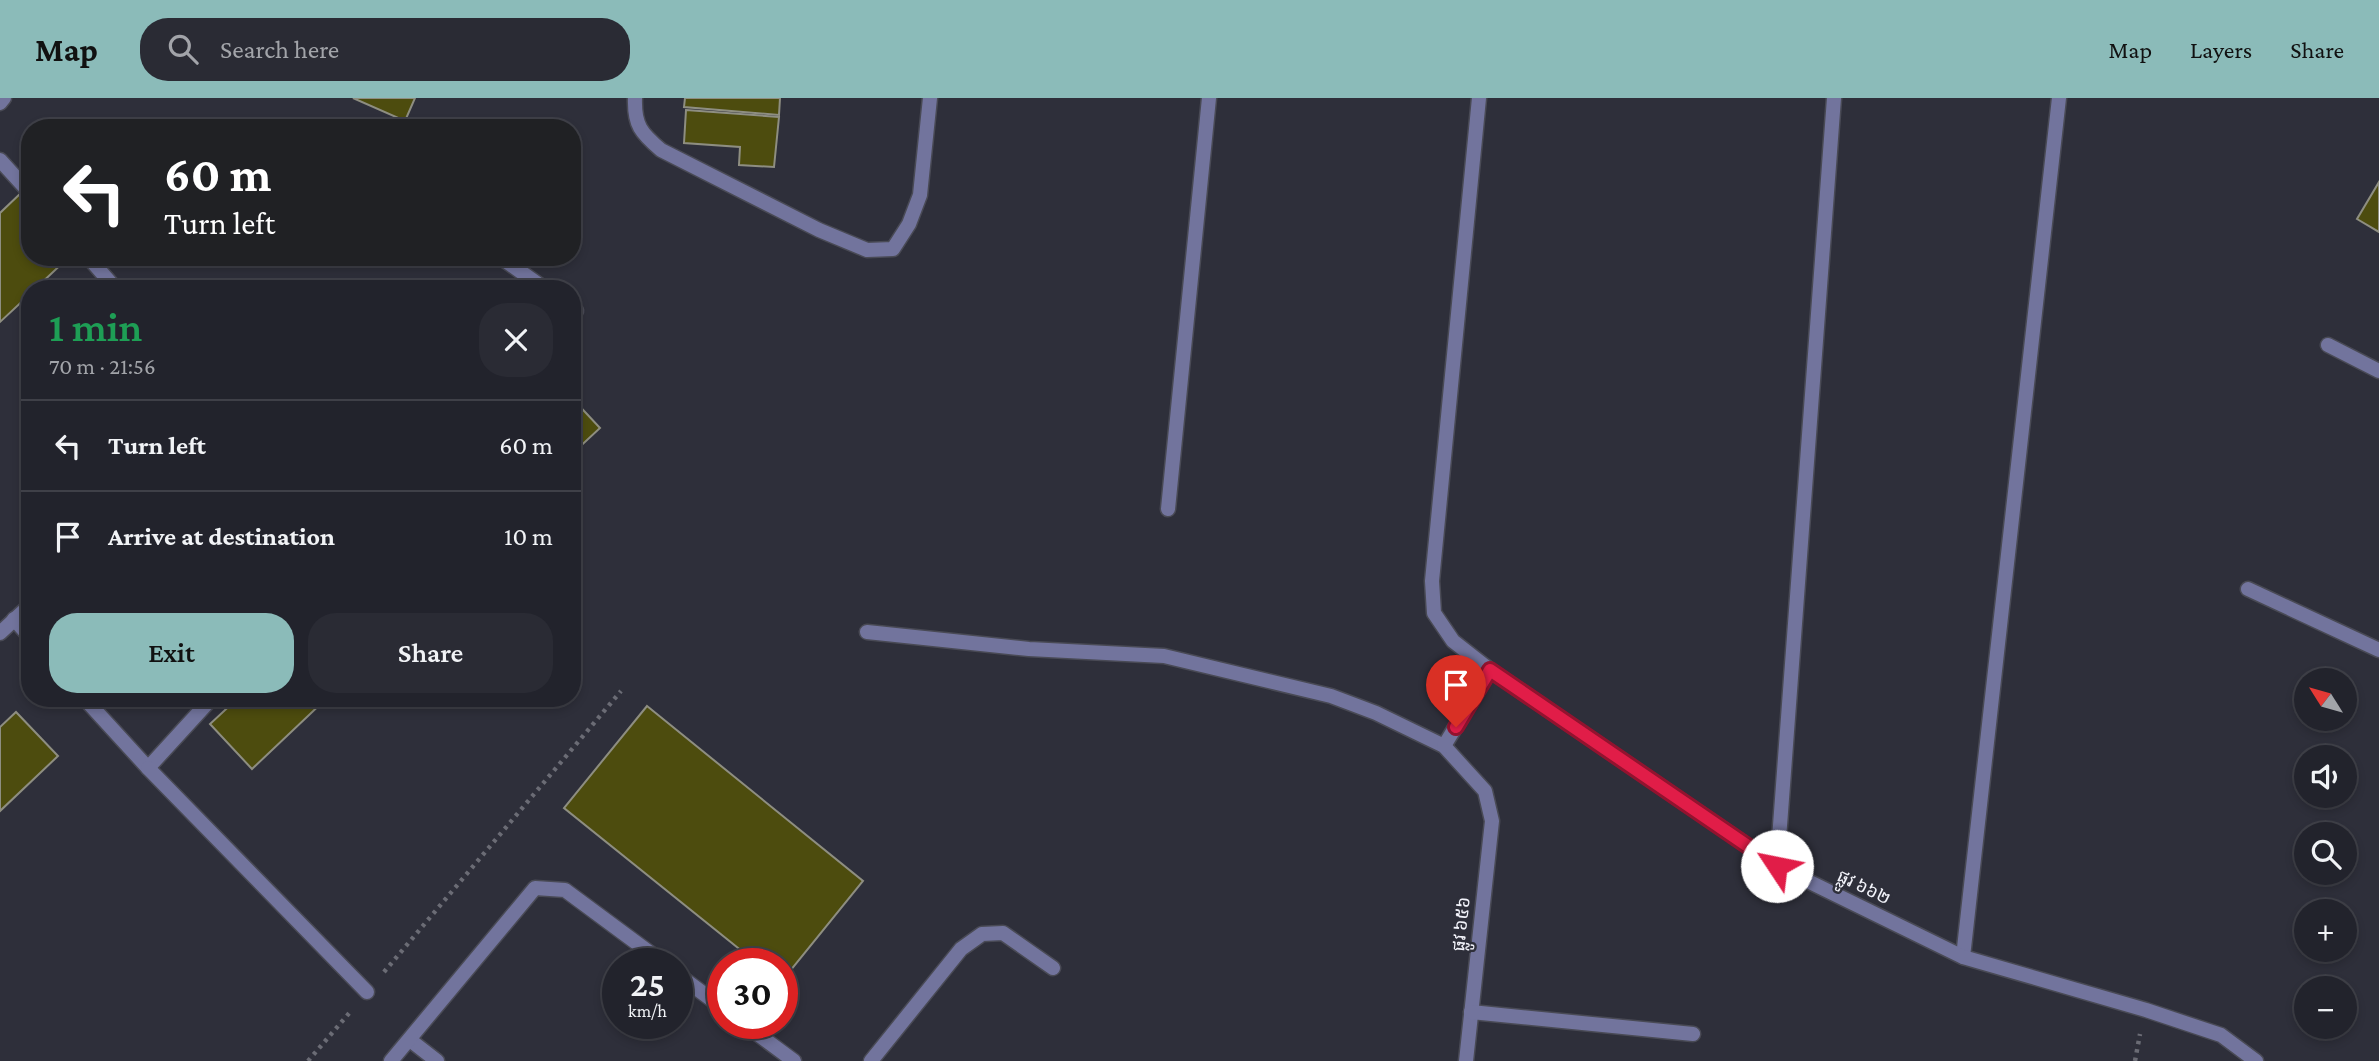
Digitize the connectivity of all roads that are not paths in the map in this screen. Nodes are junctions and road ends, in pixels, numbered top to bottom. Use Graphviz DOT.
graph roads {
  1 [pos="4,98"];
  2 [pos="635,98"];
  3 [pos="930,98"];
  4 [pos="1209,98"];
  5 [pos="1479,98"];
  6 [pos="1834,98"];
  7 [pos="2059,98"];
  8 [pos="0,103"];
  9 [pos="0,160"];
  10 [pos="21,183"];
  11 [pos="96,266"];
  12 [pos="513,266"];
  13 [pos="108,280"];
  14 [pos="532,280"];
  15 [pos="2328,345"];
  16 [pos="2379,371"];
  17 [pos="1168,509"];
  18 [pos="2248,589"];
  19 [pos="21,613"];
  20 [pos="14,620"];
  21 [pos="21,627"];
  22 [pos="867,632"];
  23 [pos="0,633"];
  24 [pos="2379,650"];
  25 [pos="1490,670"];
  26 [pos="92,707"];
  27 [pos="204,707"];
  28 [pos="1444,746"];
  29 [pos="148,768"];
  30 [pos="1777,866"];
  31 [pos="643,948"];
  32 [pos="1963,957"];
  33 [pos="1053,968"];
  34 [pos="367,992"];
  35 [pos="1471,1012"];
  36 [pos="1693,1034"];
  37 [pos="764,1039"];
  38 [pos="410,1040"];
  39 [pos="391,1061"];
  40 [pos="437,1061"];
  41 [pos="794,1061"];
  42 [pos="871,1061"];
  43 [pos="1466,1061"];
  44 [pos="2256,1061"];
  1 -- 8 [label="street"];
  2 -- 3 [label="street"];
  4 -- 17 [label="street"];
  5 -- 25 [label="street, ផ្លូវ ៦៦២"];
  6 -- 30 [label="street"];
  7 -- 32 [label="street"];
  9 -- 10 [label="street"];
  11 -- 13 [label="street"];
  12 -- 14 [label="street"];
  15 -- 16 [label="street"];
  18 -- 24 [label="street"];
  19 -- 20 [label="street"];
  20 -- 21 [label="street"];
  20 -- 23 [label="street"];
  22 -- 28 [label="street"];
  25 -- 28 [label="street"];
  25 -- 30 [label="street, ផ្លូវ ៦៦២"];
  26 -- 29 [label="street"];
  27 -- 29 [label="street"];
  28 -- 35 [label="street, ផ្លូវ ៦៥៦"];
  29 -- 34 [label="street"];
  30 -- 32 [label="street, ផ្លូវ ៦៦២"];
  31 -- 38 [label="street"];
  32 -- 44 [label="street, ផ្លូវ ៦៦២"];
  33 -- 42 [label="street"];
  35 -- 36 [label="street"];
  35 -- 43 [label="street, ផ្លូវ ៦៥៦"];
  37 -- 41 [label="street"];
  38 -- 39 [label="street"];
  38 -- 40 [label="street"];
}
